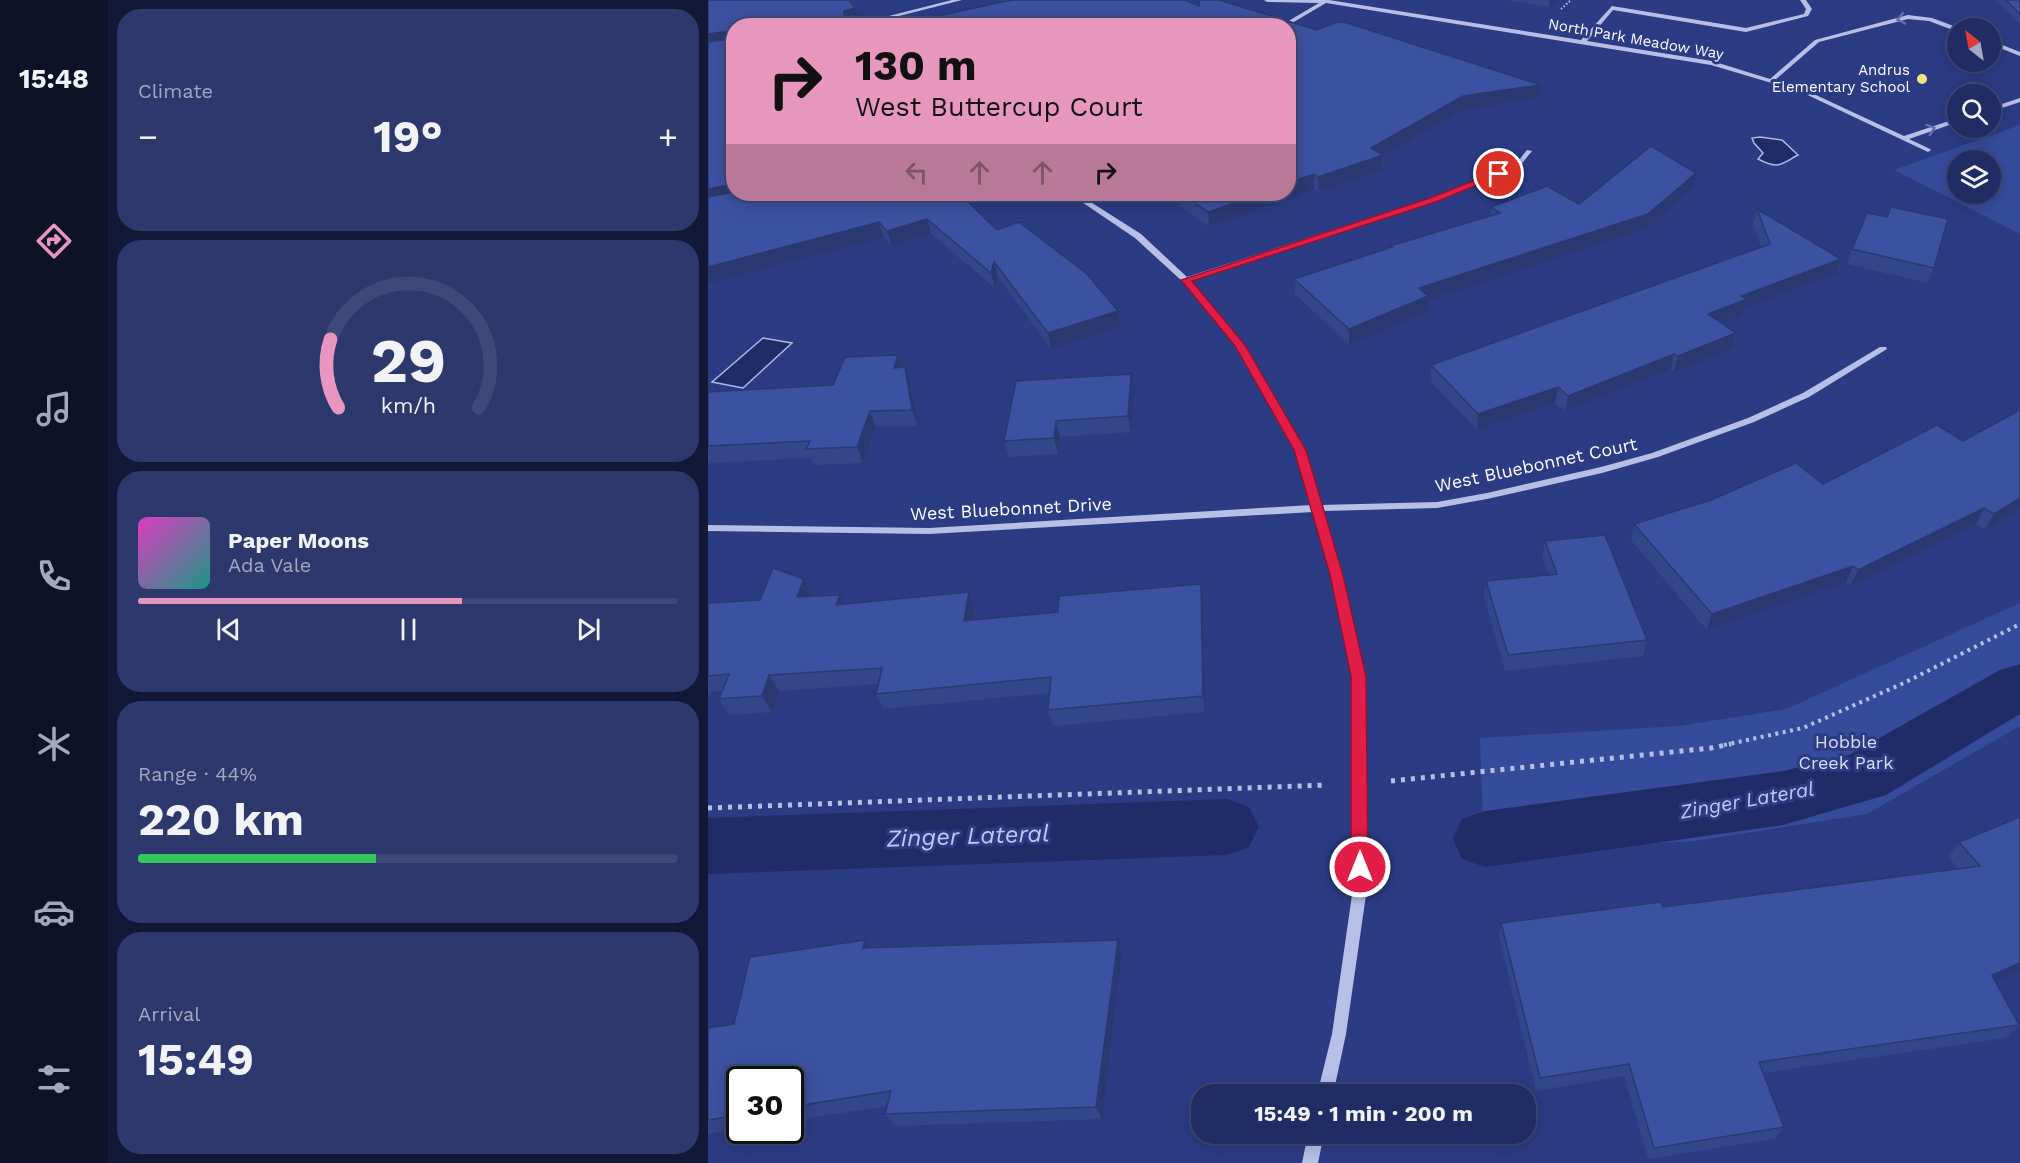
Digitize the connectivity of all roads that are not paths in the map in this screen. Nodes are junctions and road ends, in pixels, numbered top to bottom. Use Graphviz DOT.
graph roads {
  1 [pos="937,0"];
  2 [pos="959,0"];
  3 [pos="1267,0"];
  4 [pos="1803,0"];
  5 [pos="1324,1"];
  6 [pos="945,4"];
  7 [pos="885,18"];
  8 [pos="1295,18"];
  9 [pos="1947,26"];
  10 [pos="1583,42"];
  11 [pos="2001,46"];
  12 [pos="2020,54"];
  13 [pos="1772,80"];
  14 [pos="2020,100"];
  15 [pos="2001,106"];
  16 [pos="1947,124"];
  17 [pos="1904,138"];
  18 [pos="1928,150"];
  19 [pos="1528,151"];
  20 [pos="1085,201"];
  21 [pos="1186,280"];
  22 [pos="1883,349"];
  23 [pos="1316,508"];
  24 [pos="708,528"];
  25 [pos="1328,1084"];
  26 [pos="1314,1144"];
  27 [pos="1310,1163"];
  1 -- 6 [label="street"];
  2 -- 6 [label="street"];
  3 -- 5 [label="street, North Park Meadow Way"];
  4 -- 10 [label="street"];
  5 -- 8 [label="street"];
  5 -- 10 [label="street, North Park Meadow Way"];
  6 -- 7 [label="street"];
  9 -- 13 [label="street, one-way"];
  10 -- 13 [label="street, North Park Meadow Way"];
  11 -- 12 [label="street"];
  13 -- 17 [label="street, North Park Meadow Way"];
  14 -- 15 [label="street"];
  17 -- 16 [label="street, one-way"];
  17 -- 18 [label="street, North Park Meadow Way"];
  19 -- 21 [label="street"];
  20 -- 21 [label="street"];
  21 -- 23 [label="street"];
  22 -- 23 [label="street, West Bluebonnet Court"];
  23 -- 24 [label="street, West Bluebonnet Drive"];
  23 -- 25 [label="street"];
  26 -- 27 [label="street"];
}
